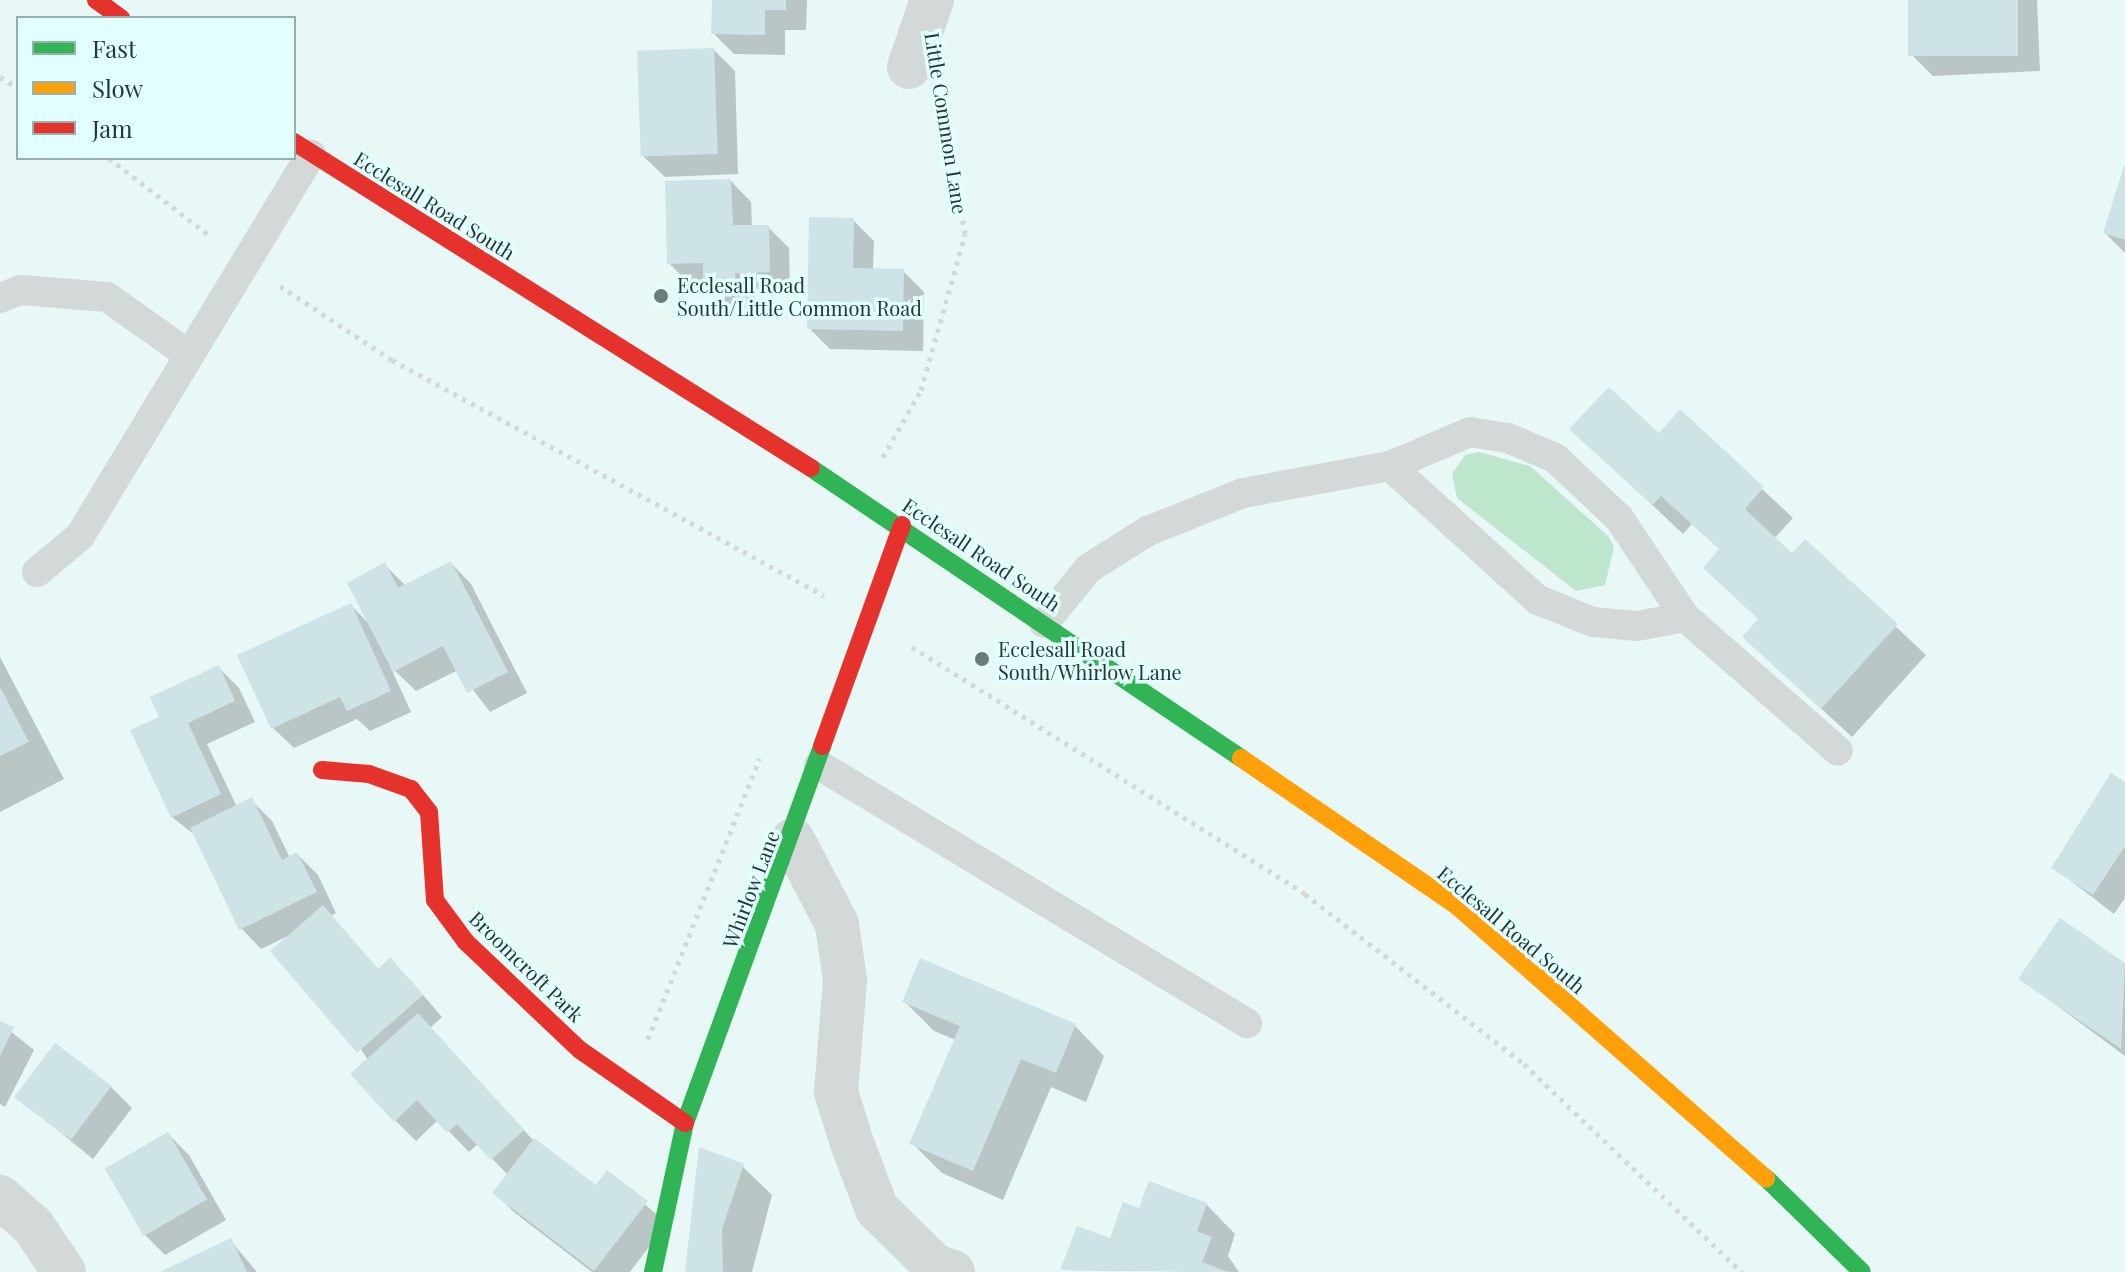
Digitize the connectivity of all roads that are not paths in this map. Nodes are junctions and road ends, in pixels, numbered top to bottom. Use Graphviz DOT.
graph roads {
  1 [pos="96,0"];
  2 [pos="932,0"];
  3 [pos="118,16"];
  4 [pos="925,79"];
  5 [pos="302,148"];
  6 [pos="0,298"];
  7 [pos="189,355"];
  8 [pos="1390,466"];
  9 [pos="902,525"];
  10 [pos="37,572"];
  11 [pos="1685,617"];
  12 [pos="1044,623"];
  13 [pos="1838,751"];
  14 [pos="819,765"];
  15 [pos="322,770"];
  16 [pos="793,840"];
  17 [pos="1247,1023"];
  18 [pos="685,1123"];
  19 [pos="0,1197"];
  20 [pos="64,1272"];
  21 [pos="653,1272"];
  22 [pos="953,1272"];
  23 [pos="1862,1272"];
  1 -- 3 [label="main road"];
  2 -- 4 [label="street, Little Common Lane"];
  5 -- 7 [label="lane"];
  5 -- 9 [label="main road, Ecclesall Road South"];
  6 -- 7 [label="lane"];
  7 -- 10 [label="lane"];
  8 -- 11 [label="lane"];
  8 -- 11 [label="lane"];
  8 -- 12 [label="lane"];
  9 -- 12 [label="main road, Ecclesall Road South"];
  9 -- 14 [label="main road, Whirlow Lane"];
  11 -- 13 [label="lane"];
  12 -- 23 [label="main road, Ecclesall Road South"];
  14 -- 16 [label="main road, Whirlow Lane"];
  14 -- 17 [label="lane"];
  15 -- 18 [label="main road, Broomcroft Park"];
  16 -- 18 [label="main road, Whirlow Lane"];
  16 -- 22 [label="street"];
  18 -- 21 [label="main road, Whirlow Lane"];
  19 -- 20 [label="street"];
}
